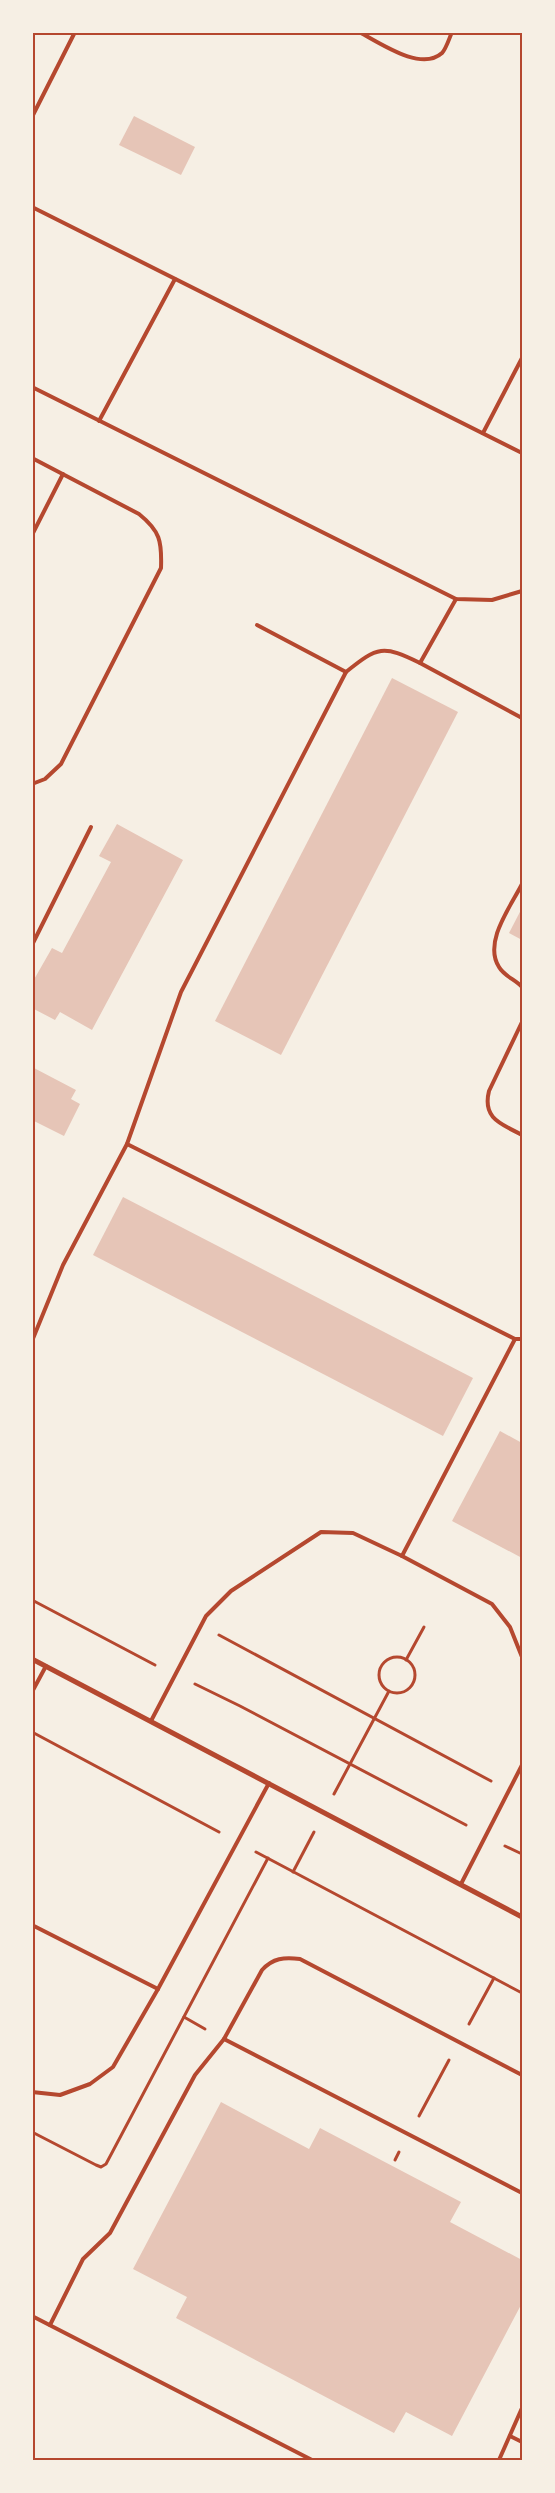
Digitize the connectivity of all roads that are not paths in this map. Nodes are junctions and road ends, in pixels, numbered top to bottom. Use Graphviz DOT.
graph roads {
  1 [pos="75,32"];
  2 [pos="359,32"];
  3 [pos="452,32"];
  4 [pos="32,117"];
  5 [pos="32,207"];
  6 [pos="176,279"];
  7 [pos="522,358"];
  8 [pos="32,387"];
  9 [pos="100,421"];
  10 [pos="483,433"];
  11 [pos="522,453"];
  12 [pos="32,458"];
  13 [pos="63,474"];
  14 [pos="32,535"];
  15 [pos="522,591"];
  16 [pos="456,599"];
  17 [pos="257,625"];
  18 [pos="420,663"];
  19 [pos="346,672"];
  20 [pos="522,718"];
  21 [pos="32,784"];
  22 [pos="91,827"];
  23 [pos="522,884"];
  24 [pos="32,945"];
  25 [pos="522,987"];
  26 [pos="522,1022"];
  27 [pos="522,1135"];
  28 [pos="126,1144"];
  29 [pos="515,1339"];
  30 [pos="522,1339"];
  31 [pos="32,1341"];
  32 [pos="402,1556"];
  33 [pos="522,1657"];
  34 [pos="32,1659"];
  35 [pos="46,1666"];
  36 [pos="32,1692"];
  37 [pos="151,1721"];
  38 [pos="522,1766"];
  39 [pos="269,1783"];
  40 [pos="461,1884"];
  41 [pos="522,1917"];
  42 [pos="32,1925"];
  43 [pos="158,1989"];
  44 [pos="224,2039"];
  45 [pos="522,2074"];
  46 [pos="32,2092"];
  47 [pos="522,2192"];
  48 [pos="32,2316"];
  49 [pos="50,2325"];
  50 [pos="522,2408"];
  51 [pos="510,2436"];
  52 [pos="522,2442"];
  53 [pos="312,2460"];
  54 [pos="499,2460"];
  1 -- 4 [label="lane"];
  2 -- 3 [label="lane"];
  5 -- 6 [label="lane"];
  6 -- 9 [label="lane"];
  6 -- 10 [label="lane"];
  7 -- 10 [label="lane"];
  8 -- 9 [label="lane"];
  9 -- 16 [label="lane"];
  10 -- 11 [label="lane"];
  12 -- 13 [label="lane"];
  13 -- 14 [label="lane"];
  13 -- 21 [label="lane"];
  15 -- 16 [label="lane"];
  16 -- 18 [label="lane"];
  17 -- 19 [label="lane"];
  18 -- 19 [label="lane"];
  18 -- 20 [label="lane"];
  19 -- 28 [label="lane"];
  22 -- 24 [label="lane"];
  23 -- 25 [label="lane"];
  26 -- 27 [label="lane"];
  28 -- 29 [label="lane"];
  28 -- 31 [label="lane"];
  29 -- 30 [label="lane"];
  29 -- 32 [label="lane"];
  32 -- 33 [label="lane"];
  32 -- 37 [label="lane"];
  34 -- 35 [label="street"];
  35 -- 36 [label="lane"];
  35 -- 37 [label="street"];
  37 -- 39 [label="street"];
  38 -- 40 [label="lane"];
  39 -- 40 [label="street"];
  39 -- 43 [label="lane"];
  40 -- 41 [label="street"];
  42 -- 43 [label="lane"];
  43 -- 46 [label="lane"];
  44 -- 45 [label="lane"];
  44 -- 47 [label="lane"];
  44 -- 49 [label="lane"];
  48 -- 49 [label="lane"];
  49 -- 53 [label="lane"];
  50 -- 51 [label="lane"];
  51 -- 52 [label="lane"];
  51 -- 54 [label="lane"];
}
